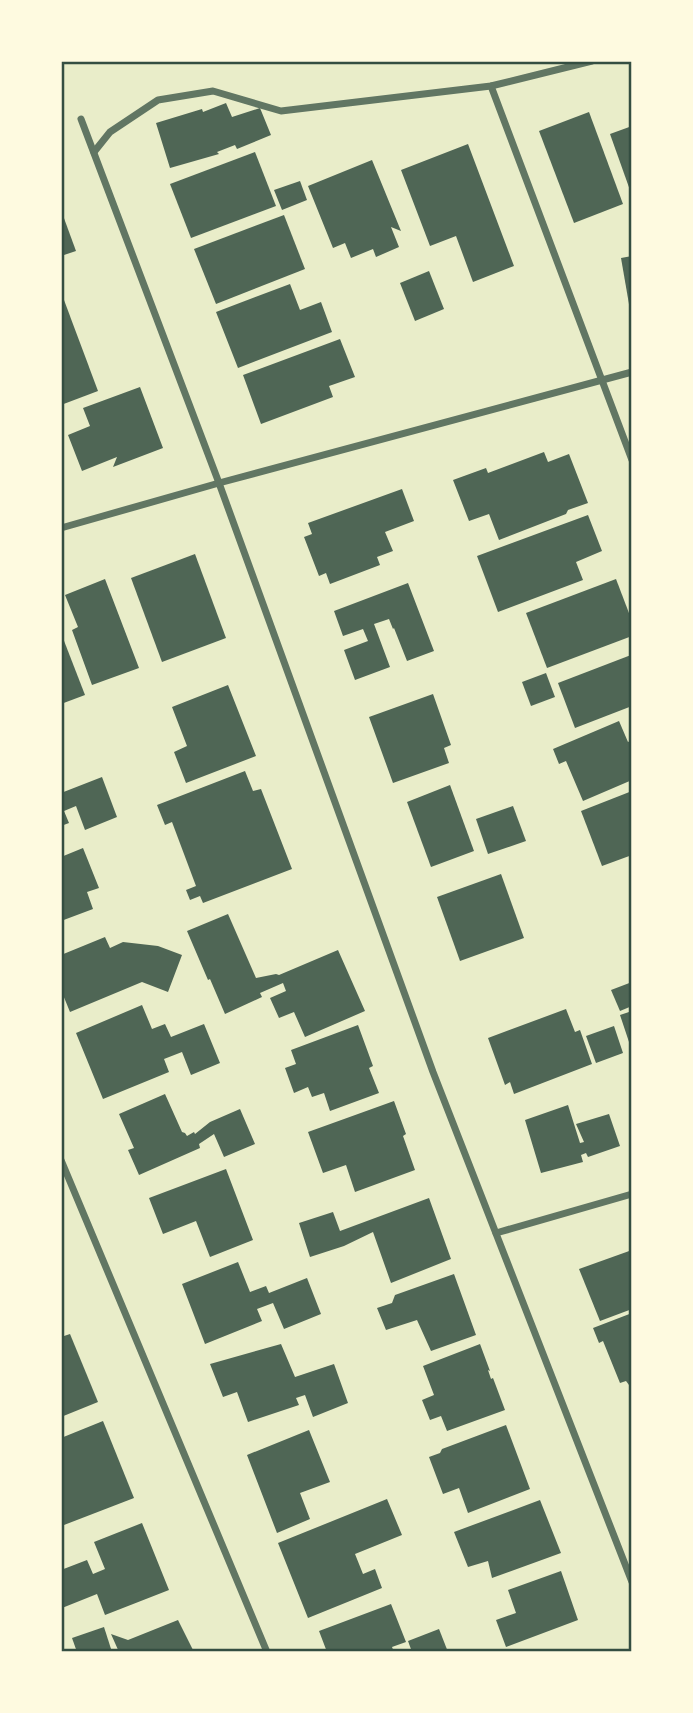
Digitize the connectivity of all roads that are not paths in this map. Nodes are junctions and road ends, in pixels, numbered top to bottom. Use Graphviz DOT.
graph roads {
  1 [pos="592,61"];
  2 [pos="491,86"];
  3 [pos="81,119"];
  4 [pos="94,152"];
  5 [pos="632,372"];
  6 [pos="602,380"];
  7 [pos="632,460"];
  8 [pos="219,483"];
  9 [pos="61,528"];
  10 [pos="61,1160"];
  11 [pos="632,1194"];
  12 [pos="496,1233"];
  13 [pos="632,1582"];
  14 [pos="267,1652"];
  1 -- 2 [label="street"];
  2 -- 4 [label="street"];
  2 -- 6 [label="street"];
  3 -- 4 [label="street"];
  4 -- 8 [label="street"];
  5 -- 6 [label="street"];
  6 -- 7 [label="street"];
  6 -- 8 [label="street"];
  8 -- 9 [label="street"];
  8 -- 12 [label="street"];
  10 -- 14 [label="street"];
  11 -- 12 [label="street"];
  12 -- 13 [label="street"];
}
